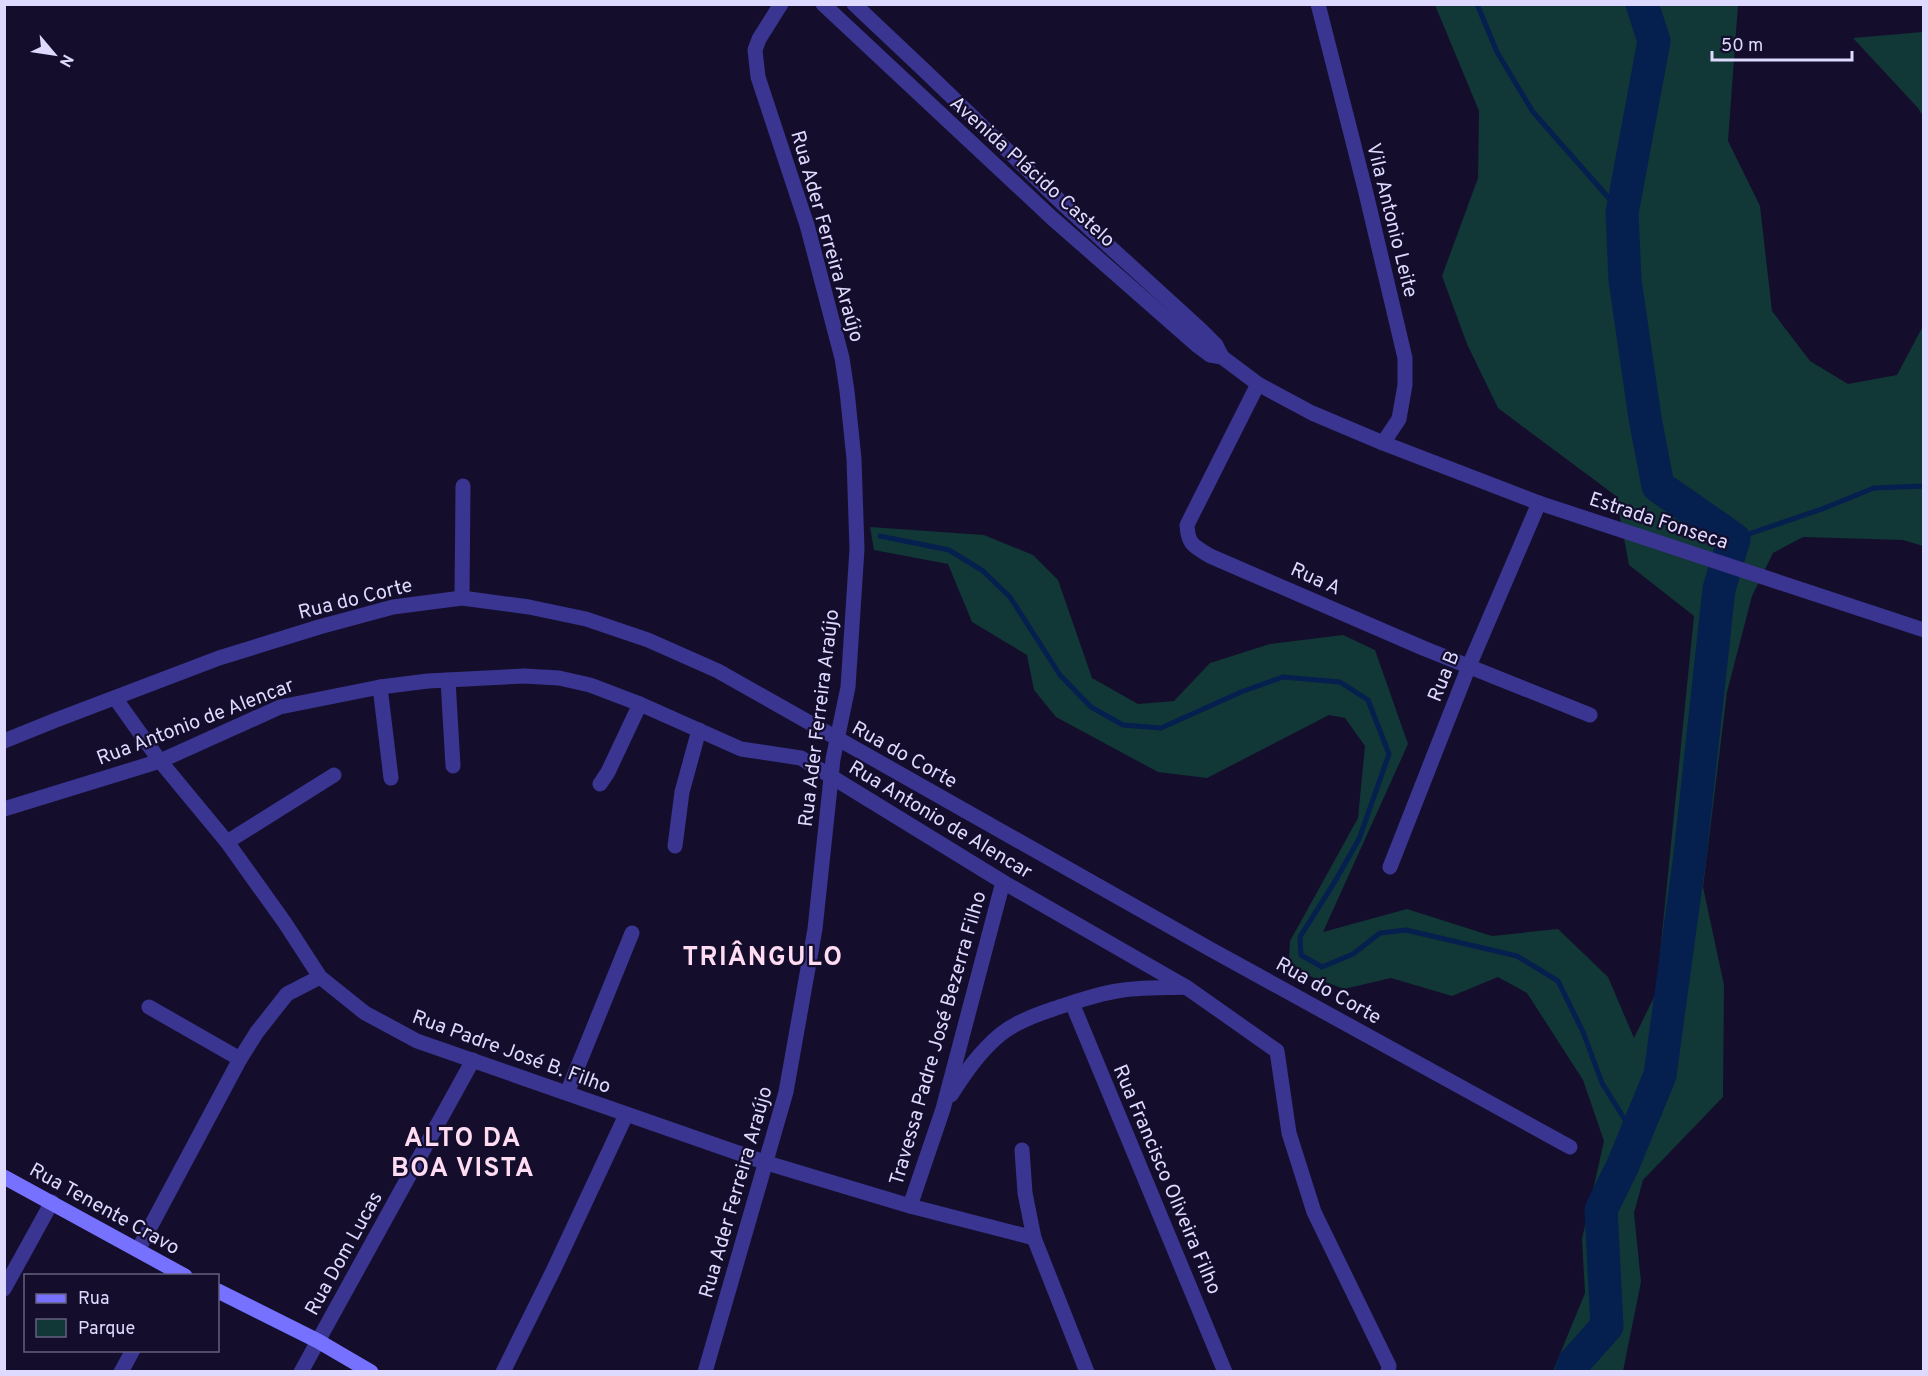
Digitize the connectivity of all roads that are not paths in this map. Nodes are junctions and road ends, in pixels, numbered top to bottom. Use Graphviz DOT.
graph roads {
  1 [pos="781,4"];
  2 [pos="823,4"];
  3 [pos="854,4"];
  4 [pos="1318,4"];
  5 [pos="926,71"];
  6 [pos="911,87"];
  7 [pos="1015,158"];
  8 [pos="1001,171"];
  9 [pos="1064,205"];
  10 [pos="1052,218"];
  11 [pos="1222,357"];
  12 [pos="1258,384"];
  13 [pos="1383,443"];
  14 [pos="463,486"];
  15 [pos="1539,503"];
  16 [pos="462,597"];
  17 [pos="1923,630"];
  18 [pos="1469,666"];
  19 [pos="448,680"];
  20 [pos="380,687"];
  21 [pos="115,698"];
  22 [pos="640,704"];
  23 [pos="1590,716"];
  24 [pos="699,730"];
  25 [pos="837,740"];
  26 [pos="4,741"];
  27 [pos="160,761"];
  28 [pos="453,766"];
  29 [pos="334,775"];
  30 [pos="832,777"];
  31 [pos="391,778"];
  32 [pos="600,784"];
  33 [pos="4,809"];
  34 [pos="228,842"];
  35 [pos="675,846"];
  36 [pos="1390,867"];
  37 [pos="1003,882"];
  38 [pos="632,933"];
  39 [pos="320,977"];
  40 [pos="1186,987"];
  41 [pos="1072,1003"];
  42 [pos="149,1007"];
  43 [pos="240,1059"];
  44 [pos="473,1060"];
  45 [pos="567,1094"];
  46 [pos="943,1109"];
  47 [pos="626,1115"];
  48 [pos="1570,1147"];
  49 [pos="1022,1150"];
  50 [pos="767,1163"];
  51 [pos="4,1177"];
  52 [pos="52,1202"];
  53 [pos="910,1206"];
  54 [pos="1034,1238"];
  55 [pos="138,1250"];
  56 [pos="178,1274"];
  57 [pos="6,1282"];
  58 [pos="219,1292"];
  59 [pos="318,1341"];
  60 [pos="131,1352"];
  61 [pos="121,1371"];
  62 [pos="301,1371"];
  63 [pos="371,1371"];
  64 [pos="503,1371"];
  65 [pos="705,1371"];
  66 [pos="1087,1371"];
  67 [pos="1225,1371"];
  68 [pos="1388,1371"];
  1 -- 25 [label="street, Rua Ader Ferreira Araújo"];
  2 -- 6 [label="street, Avenida Plácido Castelo"];
  3 -- 5 [label="street, Avenida Plácido Castelo"];
  4 -- 13 [label="street, Vila Antonio Leite"];
  5 -- 6 [label="street"];
  5 -- 7 [label="street, Avenida Plácido Castelo"];
  6 -- 8 [label="street, Avenida Plácido Castelo"];
  7 -- 8 [label="street"];
  7 -- 9 [label="street, Avenida Plácido Castelo"];
  8 -- 10 [label="street, Avenida Plácido Castelo"];
  9 -- 10 [label="street"];
  9 -- 11 [label="street, Avenida Plácido Castelo"];
  10 -- 11 [label="street, Avenida Plácido Castelo"];
  11 -- 12 [label="street, Avenida Plácido Castelo"];
  12 -- 13 [label="street, Avenida Plácido Castelo"];
  12 -- 18 [label="street, Rua A"];
  13 -- 15 [label="street, Estrada Fonseca"];
  14 -- 16 [label="street"];
  15 -- 17 [label="street, Estrada Fonseca"];
  15 -- 18 [label="street, Rua B"];
  16 -- 21 [label="street, Rua do Corte"];
  16 -- 25 [label="street, Rua do Corte"];
  18 -- 23 [label="street, Rua A"];
  18 -- 36 [label="street, Rua B"];
  19 -- 20 [label="street, Rua Antonio de Alencar"];
  19 -- 22 [label="street, Rua Antonio de Alencar"];
  19 -- 28 [label="street"];
  20 -- 27 [label="street, Rua Antonio de Alencar"];
  20 -- 31 [label="street"];
  21 -- 26 [label="street, Rua do Corte"];
  21 -- 27 [label="street, Rua Padre José B. Filho"];
  22 -- 24 [label="street, Rua Antonio de Alencar"];
  22 -- 32 [label="street"];
  24 -- 30 [label="street, Rua Antonio de Alencar"];
  24 -- 35 [label="street"];
  25 -- 30 [label="street, Rua Ader Ferreira Araújo"];
  25 -- 48 [label="street, Rua do Corte"];
  27 -- 33 [label="street, Rua Antonio de Alencar"];
  27 -- 34 [label="street, Rua Padre José B. Filho"];
  29 -- 34 [label="street"];
  30 -- 37 [label="street, Rua Antonio de Alencar"];
  30 -- 50 [label="street, Rua Ader Ferreira Araújo"];
  34 -- 39 [label="street, Rua Padre José B. Filho"];
  37 -- 40 [label="street, Rua Antonio de Alencar"];
  37 -- 46 [label="street, Travessa Padre José Bezerra Filho"];
  38 -- 45 [label="street"];
  39 -- 43 [label="street"];
  39 -- 44 [label="street, Rua Padre José B. Filho"];
  40 -- 41 [label="street"];
  40 -- 68 [label="street, Rua Antonio de Alencar"];
  41 -- 46 [label="street"];
  41 -- 67 [label="street, Rua Francisco Oliveira Filho"];
  42 -- 43 [label="street"];
  43 -- 55 [label="street"];
  44 -- 45 [label="street, Rua Padre José B. Filho"];
  44 -- 59 [label="street, Rua Dom Lucas"];
  45 -- 47 [label="street, Rua Padre José B. Filho"];
  46 -- 53 [label="street, Travessa Padre José Bezerra Filho"];
  47 -- 50 [label="street, Rua Padre José B. Filho"];
  47 -- 64 [label="street"];
  49 -- 54 [label="street"];
  50 -- 53 [label="street, Rua Padre José B. Filho"];
  50 -- 65 [label="street, Rua Ader Ferreira Araújo"];
  51 -- 52 [label="main road, Rua Tenente Cravo"];
  52 -- 55 [label="main road, Rua Tenente Cravo"];
  52 -- 57 [label="street"];
  53 -- 54 [label="street, Rua Padre José B. Filho"];
  54 -- 66 [label="street"];
  55 -- 56 [label="main road, Rua Tenente Cravo"];
  58 -- 59 [label="main road"];
  59 -- 62 [label="street, Rua Dom Lucas"];
  59 -- 63 [label="main road"];
  60 -- 61 [label="street"];
}
